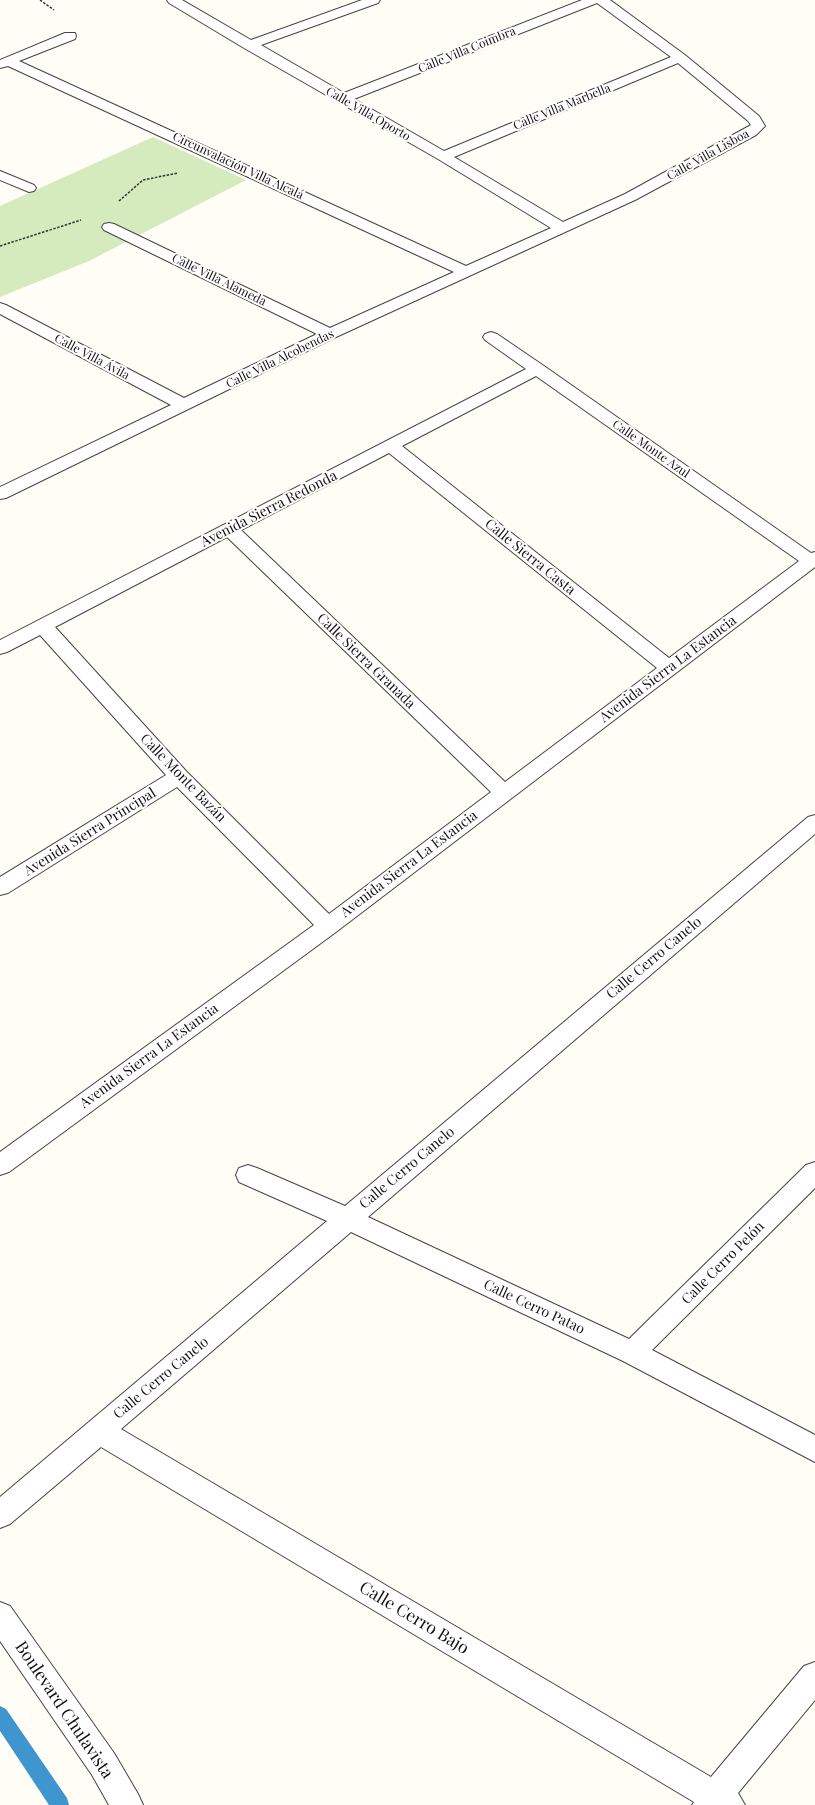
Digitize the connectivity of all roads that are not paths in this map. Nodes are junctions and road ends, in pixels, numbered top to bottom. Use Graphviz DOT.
graph roads {
  1 [pos="173,0"];
  2 [pos="374,0"];
  3 [pos="593,0"];
  4 [pos="602,0"];
  5 [pos="70,36"];
  6 [pos="249,45"];
  7 [pos="680,58"];
  8 [pos="4,63"];
  9 [pos="342,99"];
  10 [pos="443,156"];
  11 [pos="0,175"];
  12 [pos="29,188"];
  13 [pos="109,227"];
  14 [pos="562,228"];
  15 [pos="467,272"];
  16 [pos="0,308"];
  17 [pos="330,334"];
  18 [pos="490,337"];
  19 [pos="538,369"];
  20 [pos="184,406"];
  21 [pos="391,446"];
  22 [pos="3,489"];
  23 [pos="230,530"];
  24 [pos="812,560"];
  25 [pos="43,626"];
  26 [pos="0,648"];
  27 [pos="669,668"];
  28 [pos="179,776"];
  29 [pos="503,792"];
  30 [pos="815,822"];
  31 [pos="0,887"];
  32 [pos="328,926"];
  33 [pos="0,1165"];
  34 [pos="815,1172"];
  35 [pos="248,1175"];
  36 [pos="348,1219"];
  37 [pos="632,1354"];
  38 [pos="99,1431"];
  39 [pos="815,1448"];
  40 [pos="0,1515"];
  41 [pos="0,1616"];
  42 [pos="815,1677"];
  43 [pos="718,1802"];
  44 [pos="127,1805"];
  1 -- 6 [label="street, Calle Villa Oporto"];
  2 -- 6 [label="street"];
  3 -- 9 [label="street, Calle Villa Coimbra"];
  4 -- 7 [label="street, Calle Villa Lisboa"];
  5 -- 8 [label="street"];
  6 -- 9 [label="street, Calle Villa Oporto"];
  7 -- 10 [label="street, Calle Villa Marbella"];
  7 -- 14 [label="street, Calle Villa Lisboa"];
  8 -- 15 [label="street, Circunvalación Villa Alcalá"];
  9 -- 10 [label="street, Calle Villa Oporto"];
  10 -- 14 [label="street, Calle Villa Oporto"];
  11 -- 12 [label="street"];
  13 -- 17 [label="street, Calle Villa Alameda"];
  14 -- 15 [label="street, Calle Villa Alcobendas"];
  15 -- 17 [label="street, Calle Villa Alcobendas"];
  16 -- 20 [label="street, Calle Villa Ávila"];
  17 -- 20 [label="street, Calle Villa Alcobendas"];
  18 -- 19 [label="street, Calle Monte Azul"];
  19 -- 21 [label="street, Avenida Sierra Redonda"];
  19 -- 24 [label="street, Calle Monte Azul"];
  20 -- 22 [label="street, Calle Villa Alcobendas"];
  21 -- 23 [label="street, Avenida Sierra Redonda"];
  21 -- 27 [label="street, Calle Sierra Casta"];
  23 -- 25 [label="street, Avenida Sierra Redonda"];
  23 -- 29 [label="street, Calle Sierra Granada"];
  24 -- 27 [label="street, Avenida Sierra La Estancia"];
  25 -- 26 [label="street, Avenida Sierra Redonda"];
  25 -- 28 [label="street, Calle Monte Bazán"];
  27 -- 29 [label="street, Avenida Sierra La Estancia"];
  28 -- 31 [label="street, Avenida Sierra Principal"];
  28 -- 32 [label="street, Calle Monte Bazán"];
  29 -- 32 [label="street, Avenida Sierra La Estancia"];
  30 -- 36 [label="street, Calle Cerro Canelo"];
  32 -- 33 [label="street, Avenida Sierra La Estancia"];
  34 -- 37 [label="street, Calle Cerro Pelón"];
  35 -- 36 [label="street, Calle Cerro Patao"];
  36 -- 37 [label="street, Calle Cerro Patao"];
  36 -- 38 [label="street, Calle Cerro Canelo"];
  37 -- 39 [label="street, Calle Cerro Patao"];
  38 -- 40 [label="street, Calle Cerro Canelo"];
  38 -- 43 [label="street, Calle Cerro Bajo"];
  41 -- 44 [label="street, Boulevard Chulavista"];
  42 -- 43 [label="street"];
}
